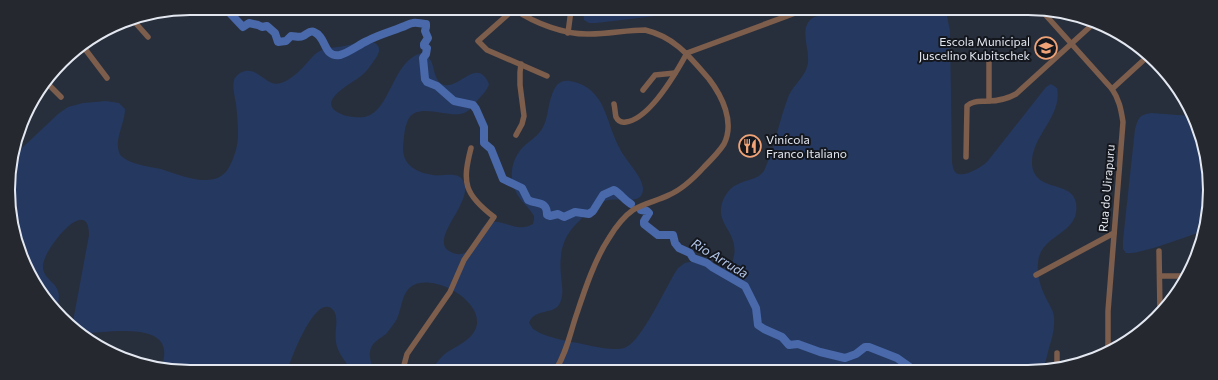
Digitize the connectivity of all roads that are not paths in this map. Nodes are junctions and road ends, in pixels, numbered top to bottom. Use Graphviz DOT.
graph roads {
  1 [pos="507,15"];
  2 [pos="522,15"];
  3 [pos="570,15"];
  4 [pos="787,15"];
  5 [pos="1045,16"];
  6 [pos="136,23"];
  7 [pos="1090,26"];
  8 [pos="568,33"];
  9 [pos="148,37"];
  10 [pos="1071,43"];
  11 [pos="85,50"];
  12 [pos="687,53"];
  13 [pos="1144,59"];
  14 [pos="989,62"];
  15 [pos="522,64"];
  16 [pos="675,73"];
  17 [pos="547,76"];
  18 [pos="107,78"];
  19 [pos="50,85"];
  20 [pos="1112,89"];
  21 [pos="643,90"];
  22 [pos="61,97"];
  23 [pos="989,101"];
  24 [pos="614,104"];
  25 [pos="516,135"];
  26 [pos="471,148"];
  27 [pos="966,157"];
  28 [pos="1114,233"];
  29 [pos="1159,251"];
  30 [pos="1036,275"];
  31 [pos="1160,276"];
  32 [pos="1181,276"];
  33 [pos="1160,305"];
  34 [pos="1108,346"];
  35 [pos="1057,353"];
  36 [pos="1057,363"];
  37 [pos="404,365"];
  38 [pos="558,365"];
  1 -- 15 [label="street"];
  2 -- 8 [label="street"];
  3 -- 8 [label="street"];
  4 -- 12 [label="street"];
  5 -- 10 [label="street, Rua do Uirapuru"];
  6 -- 9 [label="street"];
  7 -- 10 [label="street"];
  8 -- 12 [label="street"];
  10 -- 20 [label="street, Rua do Uirapuru"];
  10 -- 23 [label="street"];
  11 -- 18 [label="street"];
  12 -- 16 [label="street"];
  12 -- 38 [label="street"];
  13 -- 20 [label="street"];
  14 -- 23 [label="street"];
  15 -- 17 [label="street"];
  15 -- 25 [label="street"];
  16 -- 21 [label="street"];
  16 -- 24 [label="street"];
  19 -- 22 [label="street"];
  20 -- 28 [label="street, Rua do Uirapuru"];
  23 -- 27 [label="street"];
  26 -- 37 [label="street"];
  28 -- 30 [label="street"];
  28 -- 34 [label="street, Rua do Uirapuru"];
  29 -- 31 [label="street"];
  31 -- 32 [label="street"];
  31 -- 33 [label="street"];
  35 -- 36 [label="street"];
}
